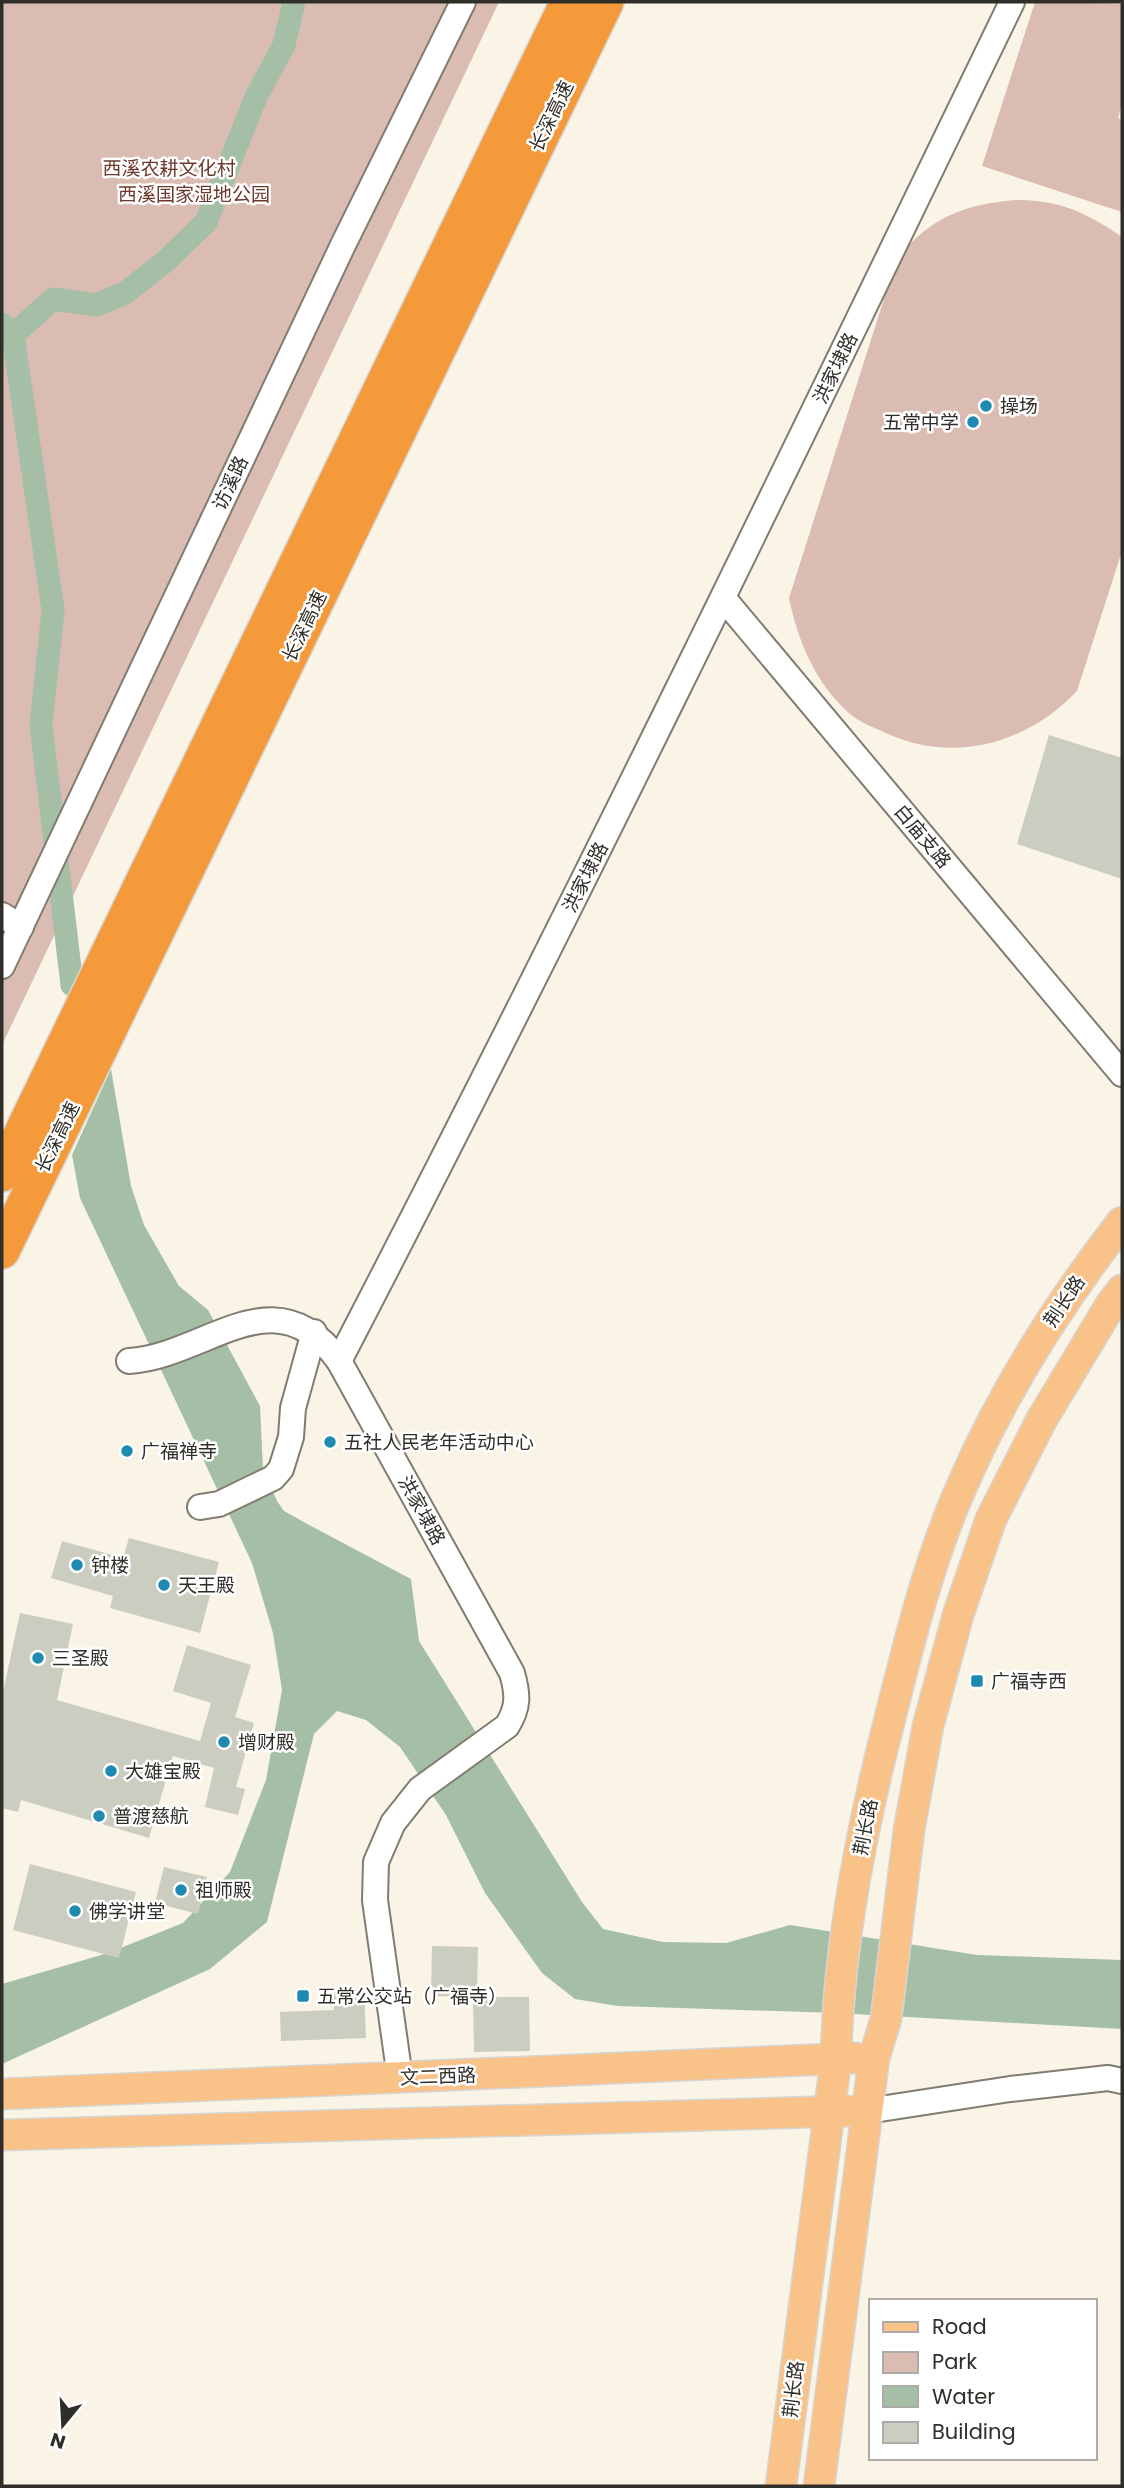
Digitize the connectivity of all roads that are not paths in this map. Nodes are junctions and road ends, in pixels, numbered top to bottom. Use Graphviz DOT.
graph roads {
  1 [pos="463,2"];
  2 [pos="568,2"];
  3 [pos="606,2"];
  4 [pos="1012,2"];
  5 [pos="723,599"];
  6 [pos="11,921"];
  7 [pos="2,966"];
  8 [pos="1122,1074"];
  9 [pos="2,1174"];
  10 [pos="1122,1222"];
  11 [pos="2,1251"];
  12 [pos="1122,1290"];
  13 [pos="314,1332"];
  14 [pos="140,1361"];
  15 [pos="339,1361"];
  16 [pos="210,1505"];
  17 [pos="874,2058"];
  18 [pos="836,2059"];
  19 [pos="400,2078"];
  20 [pos="1122,2081"];
  21 [pos="2,2094"];
  22 [pos="867,2111"];
  23 [pos="829,2112"];
  24 [pos="2,2135"];
  25 [pos="781,2486"];
  26 [pos="819,2486"];
  1 -- 6 [label="street, 访溪路"];
  2 -- 9 [label="highway, 长深高速"];
  3 -- 11 [label="highway, 长深高速"];
  4 -- 5 [label="street, 洪家埭路"];
  5 -- 8 [label="street, 白庙支路"];
  5 -- 15 [label="street, 洪家埭路"];
  6 -- 7 [label="street, 访溪路"];
  10 -- 18 [label="main road, 荆长路"];
  12 -- 17 [label="main road, 荆长路"];
  13 -- 14 [label="street"];
  13 -- 15 [label="street"];
  13 -- 16 [label="street"];
  15 -- 19 [label="street, 洪家埭路"];
  17 -- 18 [label="main road, 文二西路"];
  17 -- 22 [label="main road, 荆长路"];
  18 -- 19 [label="main road, 文二西路"];
  18 -- 23 [label="main road, 荆长路"];
  19 -- 21 [label="main road, 文二西路"];
  20 -- 22 [label="street"];
  22 -- 23 [label="main road"];
  22 -- 26 [label="main road, 荆长路"];
  23 -- 24 [label="main road"];
  23 -- 25 [label="main road, 荆长路"];
}
